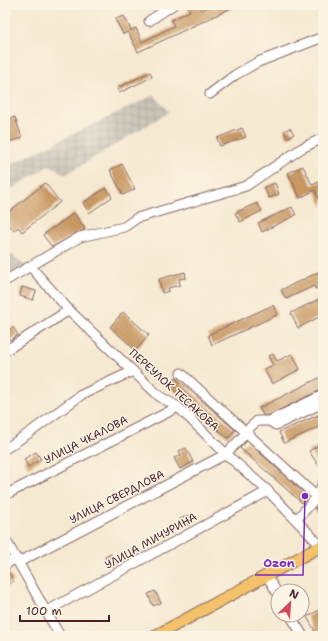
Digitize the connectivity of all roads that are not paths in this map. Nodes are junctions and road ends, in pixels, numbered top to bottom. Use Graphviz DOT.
graph roads {
  1 [pos="173,5"];
  2 [pos="150,22"];
  3 [pos="323,37"];
  4 [pos="210,94"];
  5 [pos="323,138"];
  6 [pos="30,266"];
  7 [pos="5,280"];
  8 [pos="69,310"];
  9 [pos="5,351"];
  10 [pos="133,371"];
  11 [pos="181,373"];
  12 [pos="323,395"];
  13 [pos="323,404"];
  14 [pos="178,407"];
  15 [pos="272,421"];
  16 [pos="246,432"];
  17 [pos="5,448"];
  18 [pos="226,454"];
  19 [pos="323,483"];
  20 [pos="268,491"];
  21 [pos="5,495"];
  22 [pos="320,496"];
  23 [pos="296,520"];
  24 [pos="5,540"];
  25 [pos="322,546"];
  26 [pos="17,560"];
  27 [pos="5,565"];
  28 [pos="267,576"];
  29 [pos="271,583"];
  30 [pos="45,612"];
  31 [pos="295,623"];
  32 [pos="60,636"];
  33 [pos="156,636"];
  34 [pos="303,636"];
  1 -- 2 [label="street"];
  3 -- 4 [label="street"];
  5 -- 6 [label="street"];
  6 -- 7 [label="street"];
  6 -- 8 [label="street, ПЕРЕУЛОК ТЕСАКОВА"];
  8 -- 9 [label="street"];
  8 -- 10 [label="street, ПЕРЕУЛОК ТЕСАКОВА"];
  10 -- 14 [label="street, ПЕРЕУЛОК ТЕСАКОВА"];
  10 -- 17 [label="street"];
  11 -- 16 [label="street"];
  12 -- 15 [label="street"];
  13 -- 15 [label="street"];
  14 -- 18 [label="street, ПЕРЕУЛОК ТЕСАКОВА"];
  14 -- 21 [label="street, УЛИЦА ЧКАЛОВА"];
  15 -- 16 [label="street, УЛИЦА СВЕРДЛОВА"];
  16 -- 18 [label="street, УЛИЦА СВЕРДЛОВА"];
  16 -- 22 [label="street"];
  18 -- 20 [label="street, ПЕРЕУЛОК ТЕСАКОВА"];
  18 -- 26 [label="street, УЛИЦА СВЕРДЛОВА"];
  19 -- 22 [label="street"];
  20 -- 23 [label="street, ПЕРЕУЛОК ТЕСАКОВА"];
  20 -- 30 [label="street, УЛИЦА МИЧУРИНА"];
  22 -- 23 [label="street"];
  23 -- 25 [label="street, ПЕРЕУЛОК ТЕСАКОВА"];
  24 -- 26 [label="street"];
  25 -- 28 [label="main road"];
  26 -- 27 [label="street, УЛИЦА СВЕРДЛОВА"];
  26 -- 30 [label="street"];
  28 -- 29 [label="street"];
  28 -- 33 [label="main road"];
  30 -- 32 [label="street"];
  31 -- 34 [label="street"];
}
